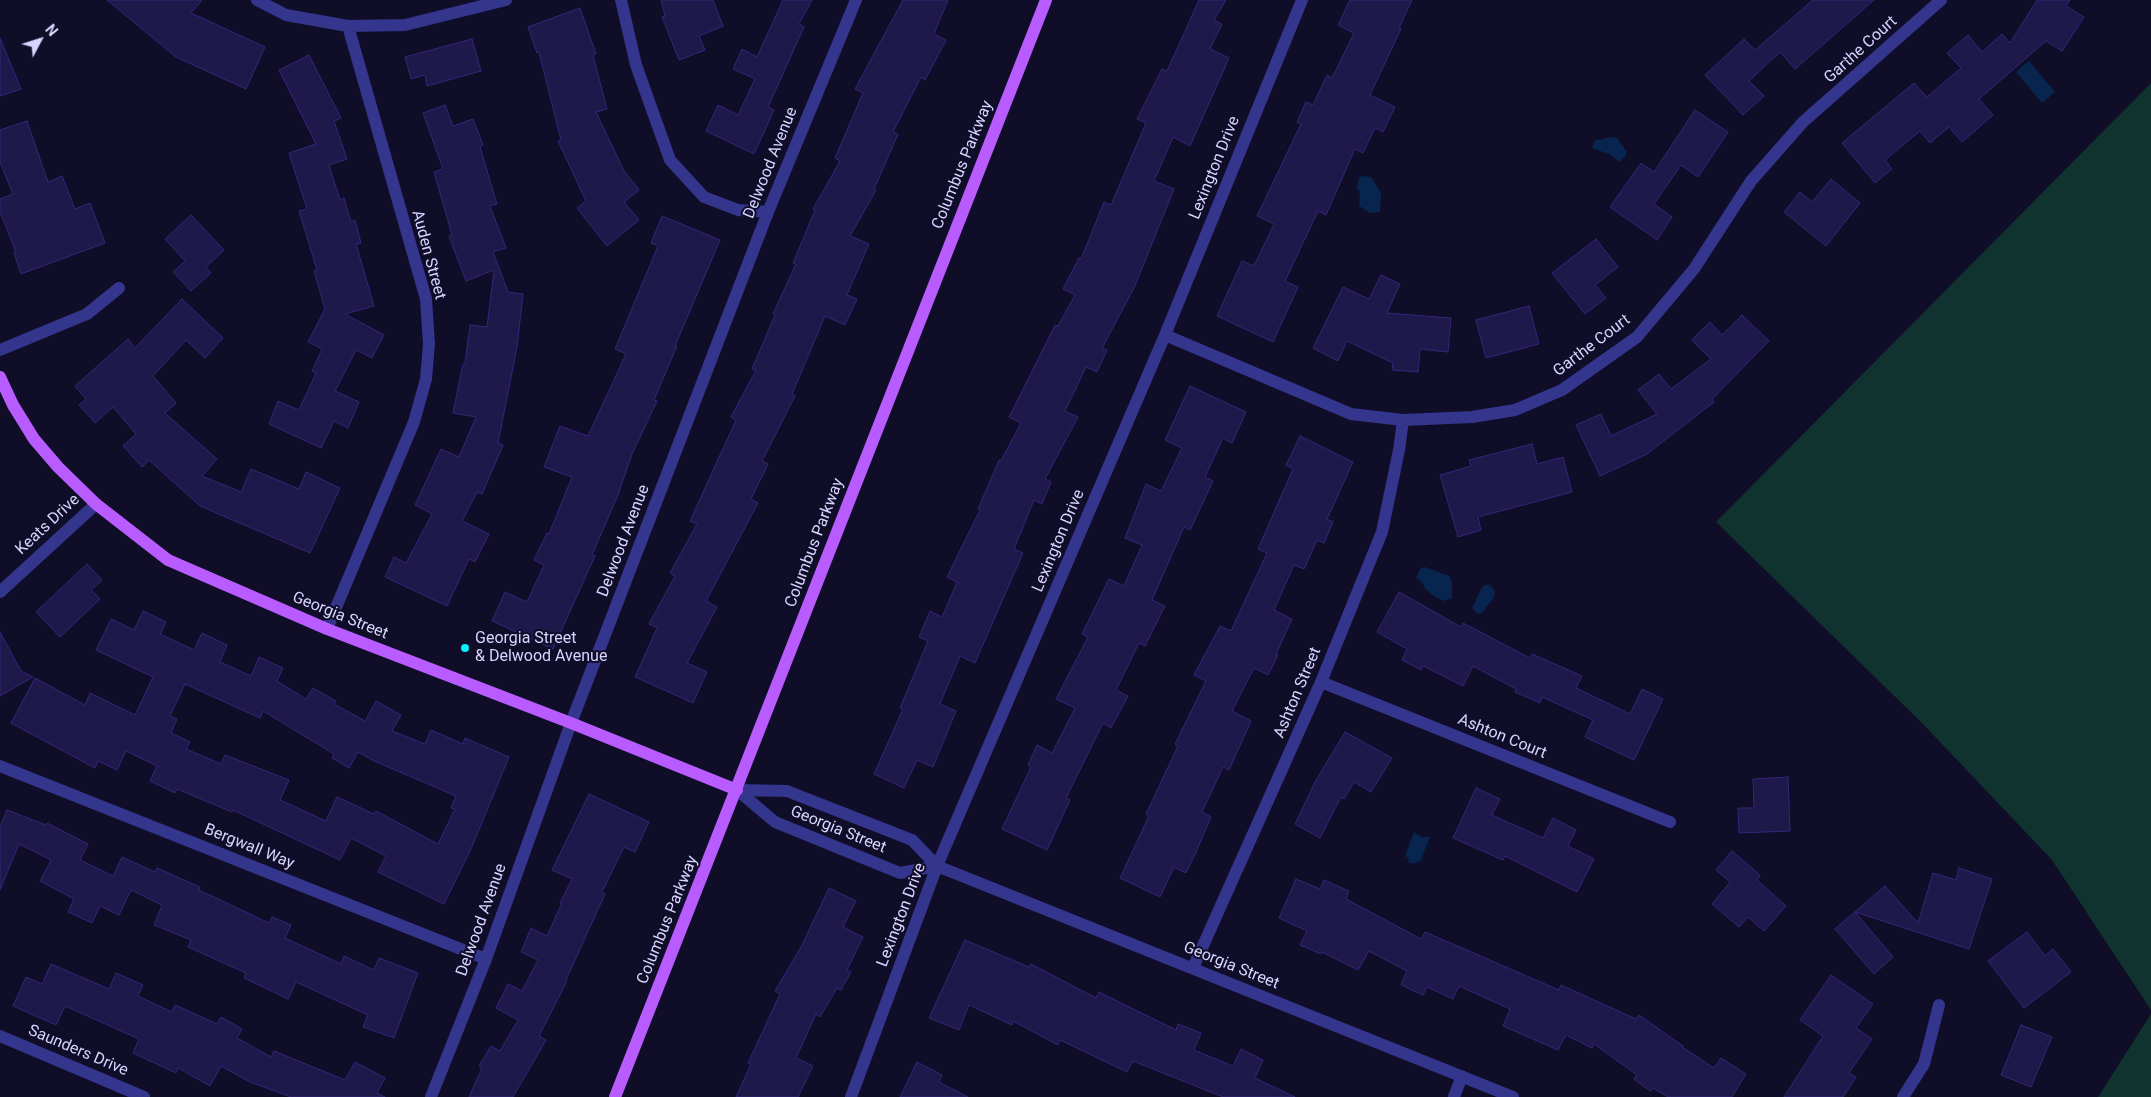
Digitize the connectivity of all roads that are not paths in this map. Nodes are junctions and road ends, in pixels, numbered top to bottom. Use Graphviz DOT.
graph roads {
  1 [pos="257,0"];
  2 [pos="506,0"];
  3 [pos="620,0"];
  4 [pos="856,0"];
  5 [pos="1046,0"];
  6 [pos="1302,0"];
  7 [pos="1941,0"];
  8 [pos="348,26"];
  9 [pos="768,212"];
  10 [pos="119,288"];
  11 [pos="1165,335"];
  12 [pos="0,350"];
  13 [pos="0,377"];
  14 [pos="1403,420"];
  15 [pos="96,504"];
  16 [pos="0,592"];
  17 [pos="327,629"];
  18 [pos="1321,682"];
  19 [pos="571,723"];
  20 [pos="0,766"];
  21 [pos="737,790"];
  22 [pos="1670,822"];
  23 [pos="937,866"];
  24 [pos="486,960"];
  25 [pos="1193,968"];
  26 [pos="1939,1005"];
  27 [pos="0,1036"];
  28 [pos="1462,1076"];
  29 [pos="144,1097"];
  30 [pos="431,1097"];
  31 [pos="615,1097"];
  32 [pos="851,1097"];
  33 [pos="1454,1097"];
  34 [pos="1513,1097"];
  35 [pos="1903,1097"];
  1 -- 8 [label="street"];
  2 -- 8 [label="street"];
  3 -- 9 [label="street"];
  4 -- 9 [label="street, Delwood Avenue"];
  5 -- 21 [label="main road, Columbus Parkway"];
  6 -- 11 [label="street, Lexington Drive"];
  7 -- 14 [label="street, Garthe Court"];
  8 -- 17 [label="street, Auden Street"];
  9 -- 19 [label="street, Delwood Avenue"];
  10 -- 12 [label="street"];
  11 -- 14 [label="street, Garthe Court"];
  11 -- 23 [label="street, Lexington Drive"];
  13 -- 15 [label="main road, Georgia Street"];
  14 -- 18 [label="street, Ashton Street"];
  15 -- 16 [label="street, Keats Drive"];
  15 -- 17 [label="main road, Georgia Street"];
  17 -- 19 [label="main road, Georgia Street"];
  18 -- 22 [label="street, Ashton Court"];
  18 -- 25 [label="street, Ashton Street"];
  19 -- 21 [label="main road, Georgia Street"];
  19 -- 24 [label="street, Delwood Avenue"];
  20 -- 24 [label="street, Bergwall Way"];
  21 -- 23 [label="street, Georgia Street"];
  21 -- 23 [label="street, Georgia Street"];
  21 -- 31 [label="main road, Columbus Parkway"];
  23 -- 25 [label="street, Georgia Street"];
  23 -- 32 [label="street, Lexington Drive"];
  24 -- 30 [label="street, Delwood Avenue"];
  25 -- 28 [label="street, Georgia Street"];
  26 -- 35 [label="street"];
  27 -- 29 [label="street, Saunders Drive"];
  28 -- 33 [label="street"];
  28 -- 34 [label="street, Georgia Street"];
}
